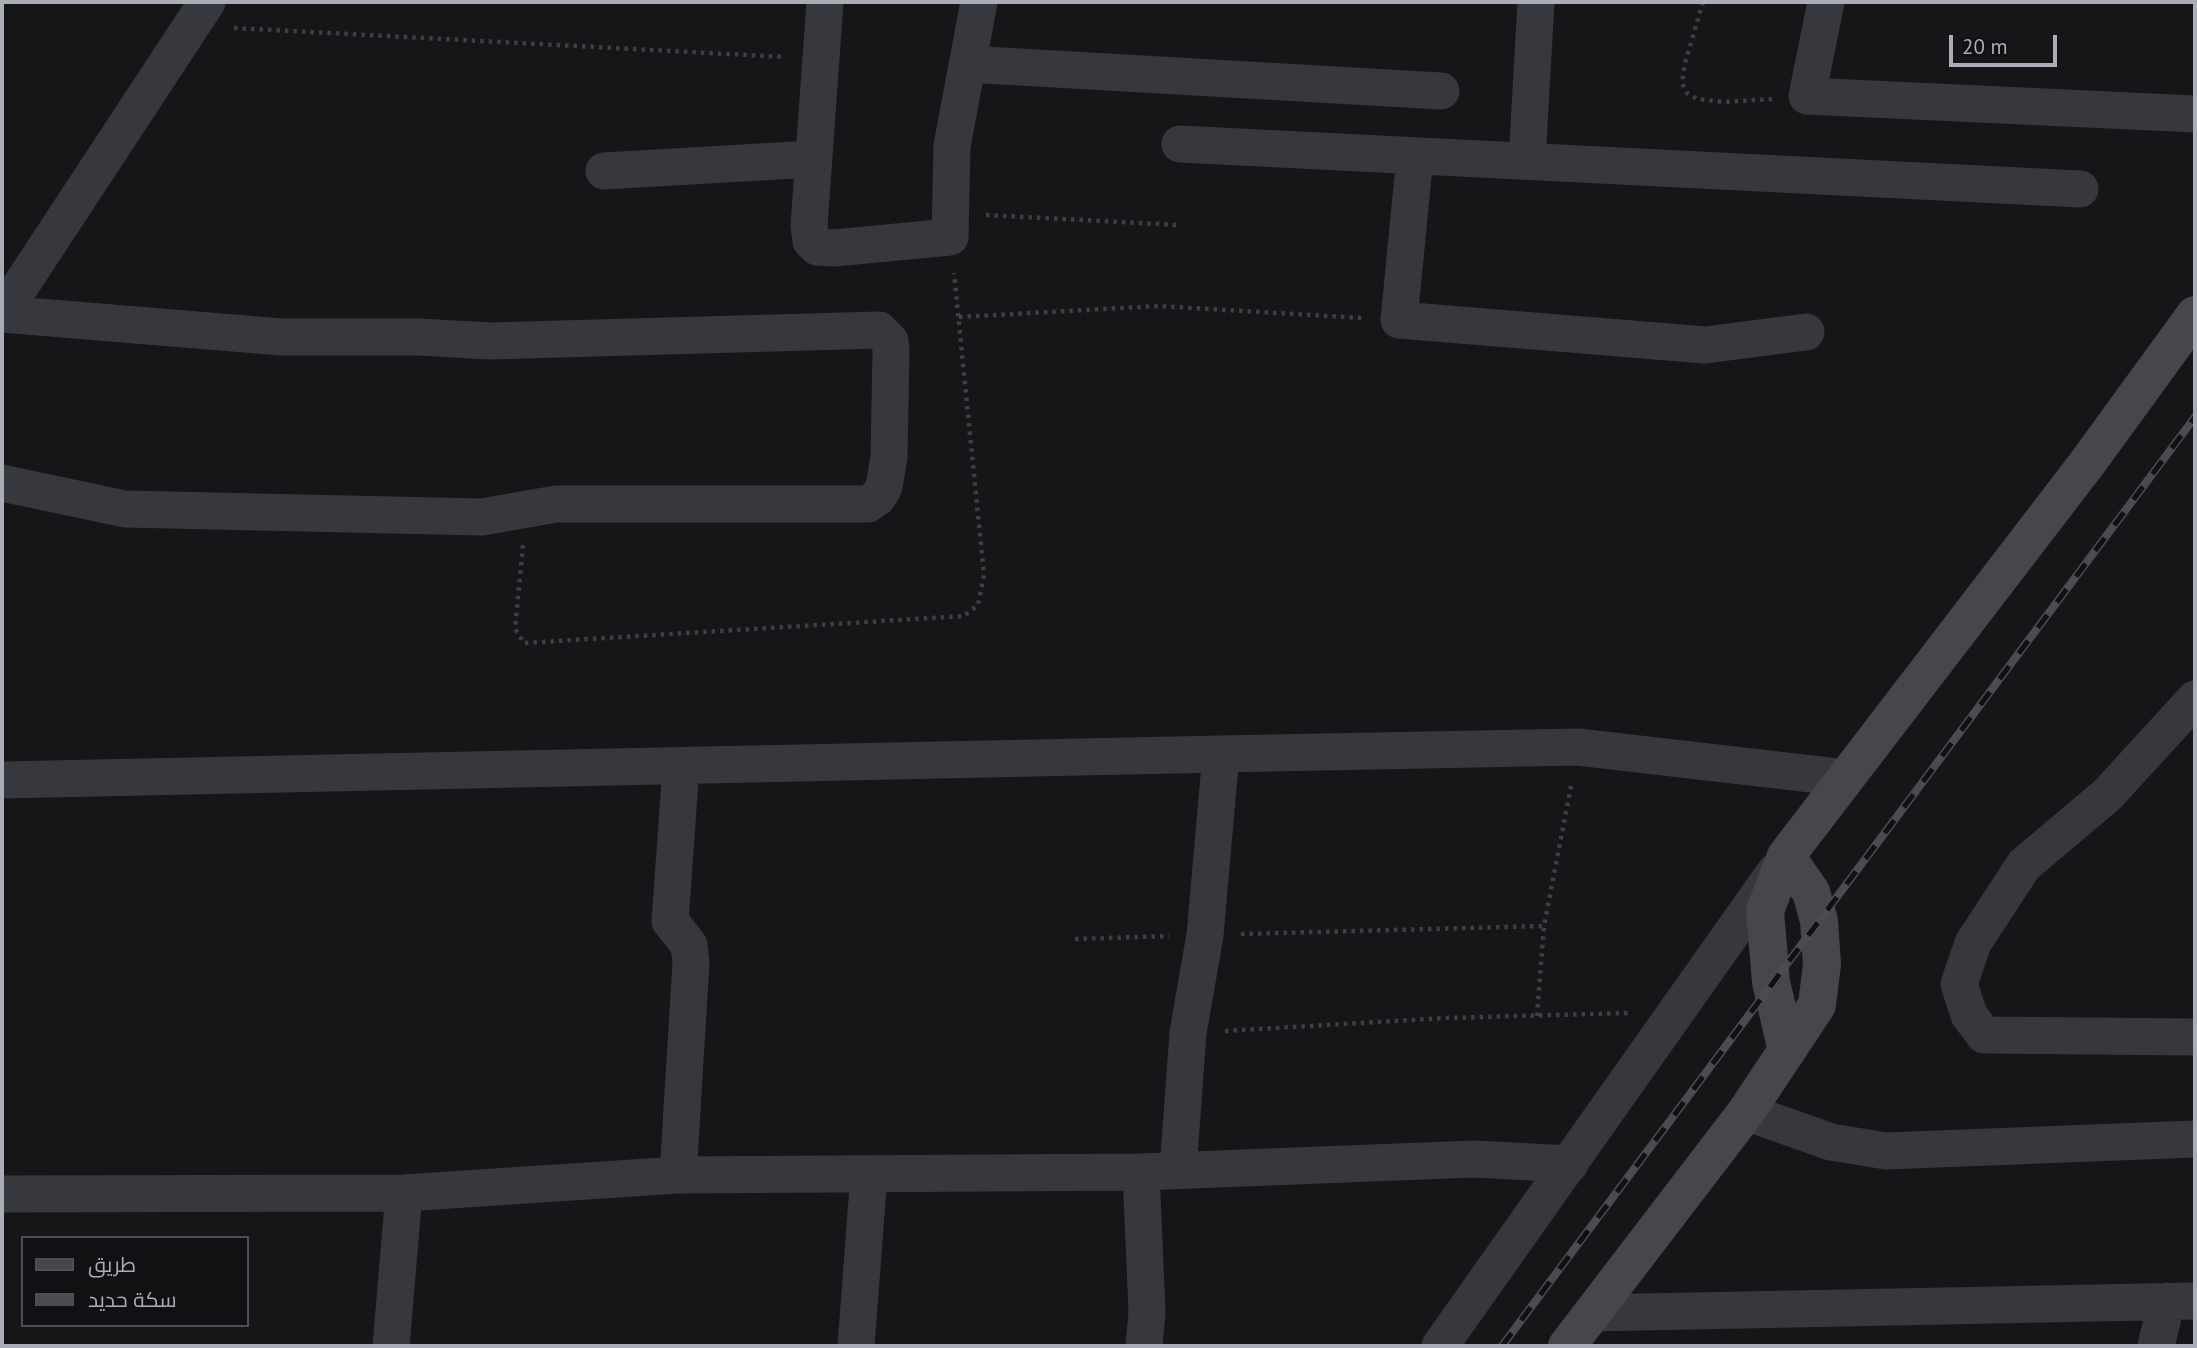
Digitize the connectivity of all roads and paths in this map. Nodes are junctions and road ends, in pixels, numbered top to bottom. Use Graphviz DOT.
graph roads {
  1 [pos="825,2"];
  2 [pos="979,2"];
  3 [pos="1536,2"];
  4 [pos="1703,2"];
  5 [pos="1826,2"];
  6 [pos="199,15"];
  7 [pos="821,58"];
  8 [pos="967,64"];
  9 [pos="1441,91"];
  10 [pos="1807,96"];
  11 [pos="2195,114"];
  12 [pos="1180,144"];
  13 [pos="1415,156"];
  14 [pos="812,159"];
  15 [pos="1527,162"];
  16 [pos="604,171"];
  17 [pos="2080,189"];
  18 [pos="1178,225"];
  19 [pos="950,237"];
  20 [pos="2,314"];
  21 [pos="2195,315"];
  22 [pos="959,317"];
  23 [pos="1399,320"];
  24 [pos="1806,331"];
  25 [pos="2,483"];
  26 [pos="527,509"];
  27 [pos="517,636"];
  28 [pos="2195,699"];
  29 [pos="1578,747"];
  30 [pos="1221,754"];
  31 [pos="681,767"];
  32 [pos="1846,778"];
  33 [pos="2,780"];
  34 [pos="1786,856"];
  35 [pos="1544,926"];
  36 [pos="1205,935"];
  37 [pos="1075,939"];
  38 [pos="1679,1012"];
  39 [pos="1537,1016"];
  40 [pos="1188,1033"];
  41 [pos="2195,1037"];
  42 [pos="1787,1051"];
  43 [pos="1746,1112"];
  44 [pos="2195,1139"];
  45 [pos="1570,1164"];
  46 [pos="1178,1170"];
  47 [pos="1141,1172"];
  48 [pos="869,1174"];
  49 [pos="677,1175"];
  50 [pos="404,1193"];
  51 [pos="2,1194"];
  52 [pos="2181,1301"];
  53 [pos="1592,1313"];
  54 [pos="391,1346"];
  55 [pos="856,1346"];
  56 [pos="1144,1346"];
  57 [pos="1440,1346"];
  58 [pos="1567,1346"];
  59 [pos="2156,1346"];
  1 -- 7 [label="street"];
  2 -- 8 [label="street"];
  3 -- 15 [label="street"];
  4 -- 10 [label="path"];
  5 -- 10 [label="street"];
  6 -- 7 [label="path"];
  6 -- 20 [label="street"];
  7 -- 14 [label="street"];
  8 -- 9 [label="street"];
  8 -- 19 [label="street"];
  10 -- 11 [label="street"];
  12 -- 13 [label="street"];
  13 -- 15 [label="street"];
  13 -- 23 [label="street"];
  14 -- 16 [label="street"];
  14 -- 19 [label="street"];
  15 -- 17 [label="street"];
  18 -- 19 [label="path"];
  20 -- 26 [label="street"];
  21 -- 32 [label="main road"];
  22 -- 23 [label="path"];
  23 -- 24 [label="street"];
  25 -- 26 [label="street"];
  26 -- 27 [label="path"];
  28 -- 41 [label="street"];
  29 -- 30 [label="street"];
  29 -- 32 [label="street"];
  29 -- 35 [label="path"];
  30 -- 31 [label="street"];
  30 -- 36 [label="street"];
  31 -- 33 [label="street"];
  31 -- 49 [label="street"];
  32 -- 34 [label="main road"];
  34 -- 38 [label="street"];
  34 -- 42 [label="main road"];
  34 -- 42 [label="main road"];
  35 -- 36 [label="path"];
  35 -- 39 [label="path"];
  36 -- 37 [label="path"];
  36 -- 40 [label="street"];
  38 -- 39 [label="path"];
  38 -- 45 [label="street"];
  39 -- 40 [label="path"];
  40 -- 46 [label="street"];
  42 -- 43 [label="main road"];
  43 -- 44 [label="street"];
  43 -- 53 [label="main road"];
  45 -- 46 [label="street"];
  45 -- 57 [label="street"];
  46 -- 47 [label="street"];
  47 -- 48 [label="street"];
  47 -- 56 [label="street"];
  48 -- 49 [label="street"];
  48 -- 55 [label="street"];
  49 -- 50 [label="street"];
  50 -- 51 [label="street"];
  50 -- 54 [label="street"];
  52 -- 53 [label="street"];
  52 -- 59 [label="street"];
  53 -- 58 [label="main road"];
}
